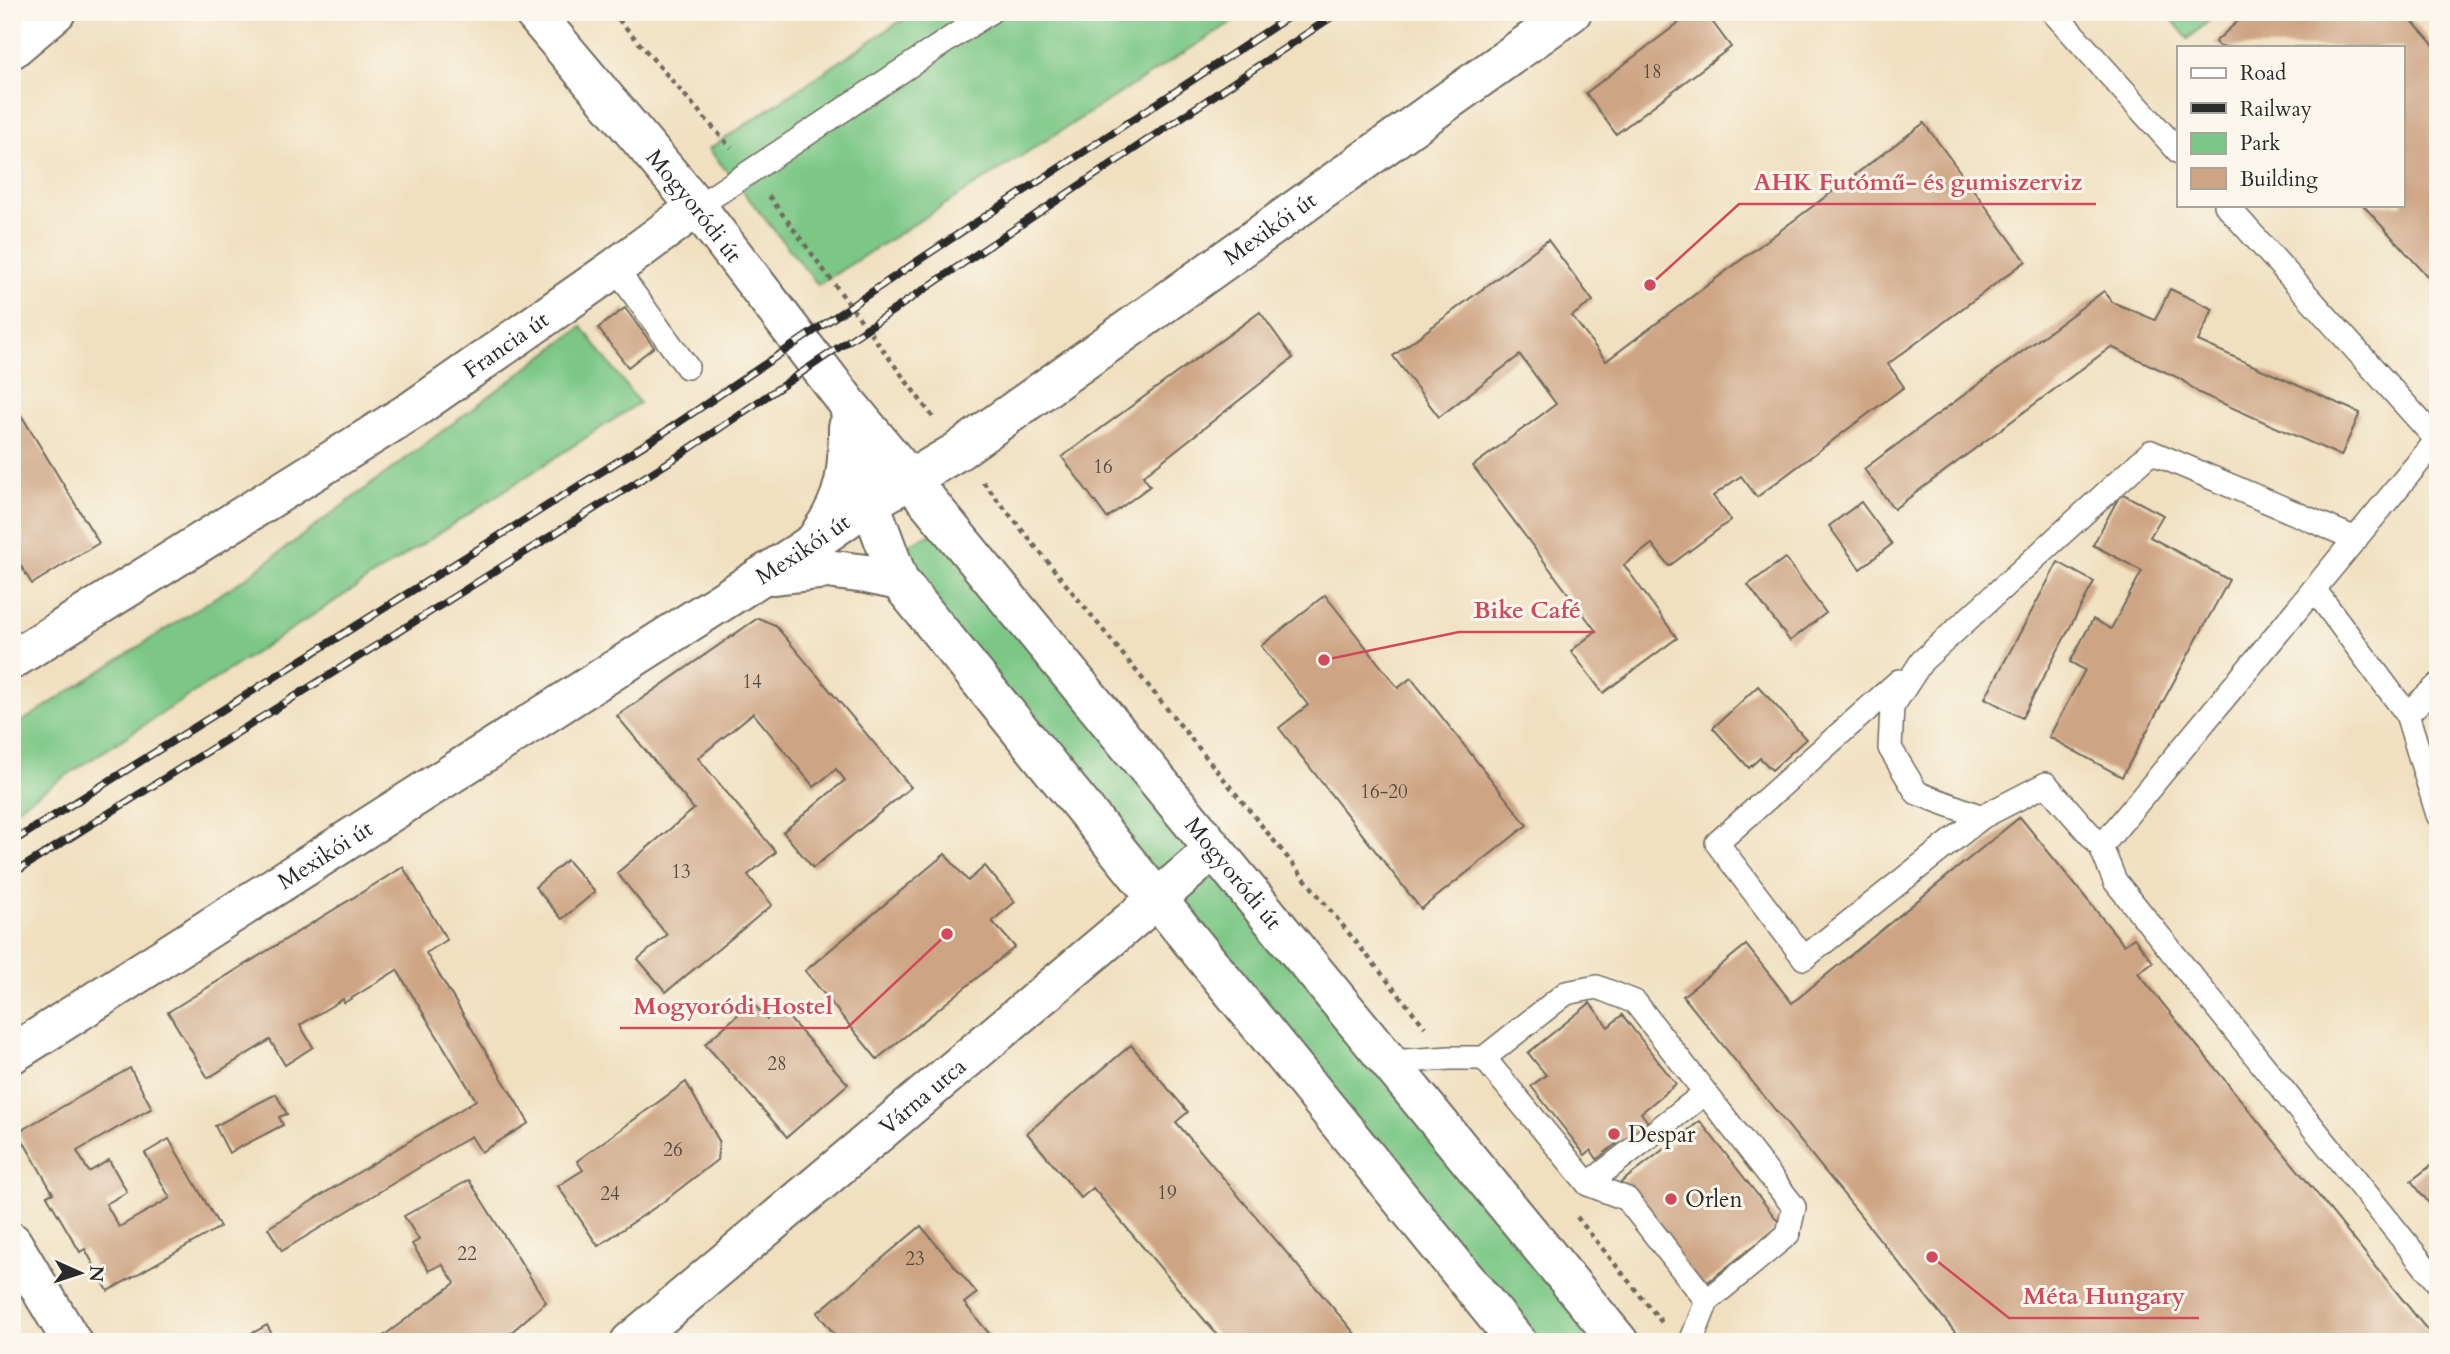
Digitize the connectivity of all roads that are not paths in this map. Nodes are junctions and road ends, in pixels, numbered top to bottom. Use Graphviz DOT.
graph roads {
  1 [pos="57,12"];
  2 [pos="533,12"];
  3 [pos="990,12"];
  4 [pos="1572,12"];
  5 [pos="2053,12"];
  6 [pos="12,49"];
  7 [pos="2177,150"];
  8 [pos="2227,206"];
  9 [pos="697,207"];
  10 [pos="615,268"];
  11 [pos="687,367"];
  12 [pos="848,404"];
  13 [pos="2438,440"];
  14 [pos="911,479"];
  15 [pos="870,503"];
  16 [pos="2356,539"];
  17 [pos="814,542"];
  18 [pos="763,576"];
  19 [pos="899,581"];
  20 [pos="2314,589"];
  21 [pos="12,660"];
  22 [pos="1922,661"];
  23 [pos="2438,685"];
  24 [pos="2407,714"];
  25 [pos="2438,815"];
  26 [pos="1982,817"];
  27 [pos="2101,847"];
  28 [pos="1213,849"];
  29 [pos="1157,899"];
  30 [pos="12,1054"];
  31 [pos="1485,1058"];
  32 [pos="1389,1062"];
  33 [pos="1705,1093"];
  34 [pos="1588,1184"];
  35 [pos="12,1242"];
  36 [pos="2438,1283"];
  37 [pos="1707,1301"];
  38 [pos="72,1342"];
  39 [pos="630,1342"];
  40 [pos="1517,1342"];
  41 [pos="1619,1342"];
  42 [pos="1691,1342"];
  1 -- 6 [label="street"];
  2 -- 9 [label="street, Mogyoródi út"];
  3 -- 9 [label="lane, Francia út"];
  4 -- 14 [label="street, Mexikói út"];
  5 -- 7 [label="lane"];
  8 -- 13 [label="lane"];
  9 -- 10 [label="street, Francia út"];
  9 -- 12 [label="street, Mogyoródi út"];
  10 -- 11 [label="lane"];
  10 -- 21 [label="street, Francia út"];
  12 -- 14 [label="street, Mogyoródi út"];
  12 -- 15 [label="street, Mogyoródi út"];
  12 -- 17 [label="street"];
  13 -- 16 [label="lane"];
  14 -- 15 [label="street, Mexikói út"];
  14 -- 28 [label="street, Mogyoródi út"];
  15 -- 17 [label="street, Mexikói út"];
  15 -- 19 [label="street, Mogyoródi út"];
  16 -- 20 [label="lane"];
  16 -- 22 [label="lane"];
  17 -- 18 [label="street, Mexikói út"];
  18 -- 19 [label="street"];
  18 -- 30 [label="street, Mexikói út"];
  19 -- 29 [label="street, Mogyoródi út"];
  20 -- 24 [label="lane"];
  20 -- 27 [label="lane"];
  22 -- 26 [label="lane"];
  22 -- 26 [label="lane"];
  23 -- 24 [label="lane"];
  24 -- 25 [label="lane"];
  26 -- 27 [label="lane"];
  27 -- 36 [label="lane"];
  28 -- 29 [label="street, Várna utca"];
  28 -- 32 [label="street, Mogyoródi út"];
  29 -- 39 [label="street, Várna utca"];
  29 -- 40 [label="street, Mogyoródi út"];
  31 -- 32 [label="lane"];
  31 -- 33 [label="lane"];
  31 -- 34 [label="lane"];
  32 -- 41 [label="street, Mogyoródi út"];
  33 -- 34 [label="lane"];
  33 -- 37 [label="lane"];
  34 -- 37 [label="lane"];
  35 -- 38 [label="street"];
  37 -- 42 [label="lane"];
}
